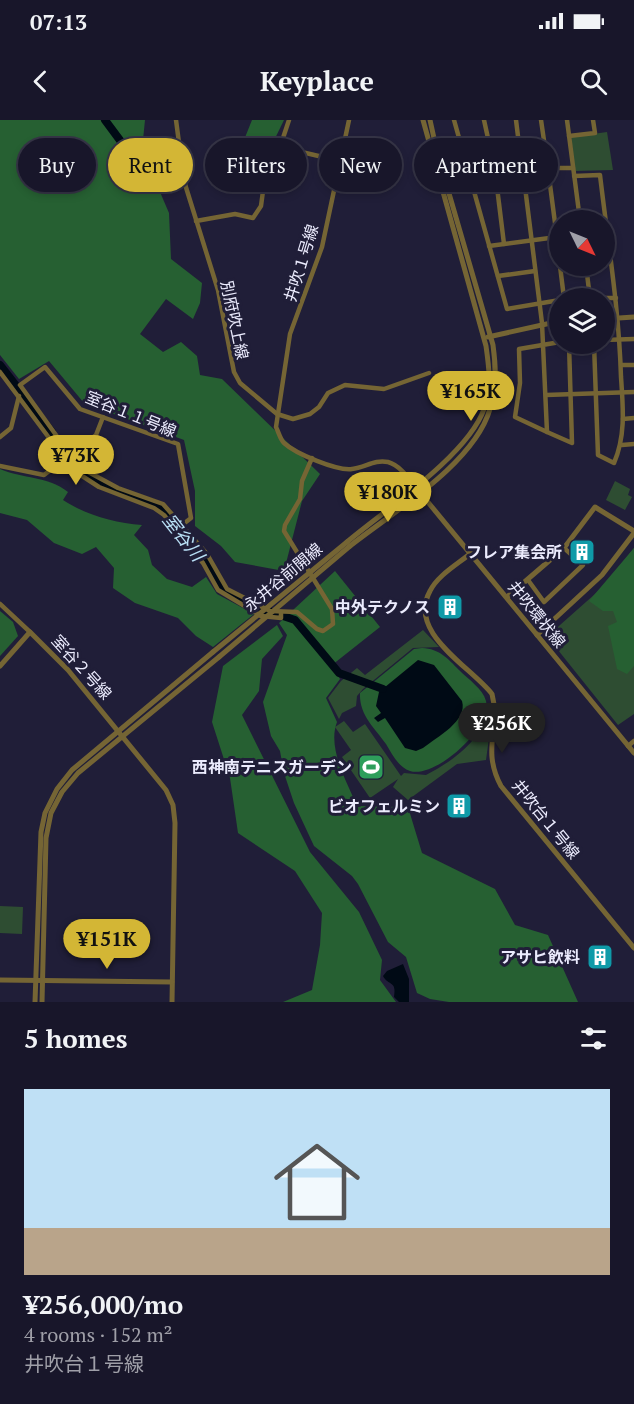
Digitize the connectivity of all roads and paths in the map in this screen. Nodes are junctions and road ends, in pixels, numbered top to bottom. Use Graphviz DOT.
graph roads {
  1 [pos="177,120"];
  2 [pos="288,120"];
  3 [pos="349,120"];
  4 [pos="423,120"];
  5 [pos="430,120"];
  6 [pos="454,120"];
  7 [pos="484,120"];
  8 [pos="516,120"];
  9 [pos="541,120"];
  10 [pos="567,120"];
  11 [pos="593,120"];
  12 [pos="569,136"];
  13 [pos="283,138"];
  14 [pos="345,138"];
  15 [pos="459,138"];
  16 [pos="573,168"];
  17 [pos="574,176"];
  18 [pos="263,192"];
  19 [pos="333,192"];
  20 [pos="473,192"];
  21 [pos="498,192"];
  22 [pos="554,210"];
  23 [pos="579,210"];
  24 [pos="604,210"];
  25 [pos="196,221"];
  26 [pos="549,238"];
  27 [pos="531,240"];
  28 [pos="504,244"];
  29 [pos="489,246"];
  30 [pos="535,270"];
  31 [pos="498,276"];
  32 [pos="613,276"];
  33 [pos="616,298"];
  34 [pos="549,302"];
  35 [pos="539,303"];
  36 [pos="634,317"];
  37 [pos="615,318"];
  38 [pos="619,318"];
  39 [pos="549,322"];
  40 [pos="542,323"];
  41 [pos="487,337"];
  42 [pos="615,339"];
  43 [pos="620,339"];
  44 [pos="634,339"];
  45 [pos="549,343"];
  46 [pos="544,344"];
  47 [pos="569,354"];
  48 [pos="594,354"];
  49 [pos="621,365"];
  50 [pos="634,365"];
  51 [pos="0,372"];
  52 [pos="429,374"];
  53 [pos="622,392"];
  54 [pos="634,392"];
  55 [pos="596,393"];
  56 [pos="571,394"];
  57 [pos="546,395"];
  58 [pos="19,396"];
  59 [pos="277,414"];
  60 [pos="103,417"];
  61 [pos="634,418"];
  62 [pos="623,419"];
  63 [pos="546,432"];
  64 [pos="0,437"];
  65 [pos="634,444"];
  66 [pos="622,445"];
  67 [pos="72,453"];
  68 [pos="66,458"];
  69 [pos="312,458"];
  70 [pos="0,466"];
  71 [pos="415,486"];
  72 [pos="419,492"];
  73 [pos="182,524"];
  74 [pos="177,529"];
  75 [pos="634,532"];
  76 [pos="348,544"];
  77 [pos="564,548"];
  78 [pos="471,553"];
  79 [pos="528,580"];
  80 [pos="507,597"];
  81 [pos="0,604"];
  82 [pos="281,612"];
  83 [pos="30,632"];
  84 [pos="537,635"];
  85 [pos="0,666"];
  86 [pos="118,729"];
  87 [pos="122,735"];
  88 [pos="634,741"];
  89 [pos="628,746"];
  90 [pos="634,753"];
  91 [pos="634,948"];
  92 [pos="0,980"];
  93 [pos="35,980"];
  94 [pos="42,981"];
  95 [pos="172,982"];
  96 [pos="34,1002"];
  97 [pos="42,1002"];
  98 [pos="172,1002"];
  1 -- 25 [label="street, 別府吹上線"];
  2 -- 13 [label="street"];
  3 -- 14 [label="street, 井吹１号線"];
  4 -- 41 [label="street, 永井谷前開線"];
  5 -- 41 [label="street, 永井谷前開線"];
  6 -- 15 [label="street"];
  7 -- 8 [label="street"];
  9 -- 16 [label="street"];
  10 -- 12 [label="street"];
  11 -- 12 [label="street"];
  12 -- 16 [label="street"];
  16 -- 17 [label="street"];
  17 -- 23 [label="street"];
  17 -- 24 [label="street"];
  18 -- 25 [label="street"];
  19 -- 59 [label="street, 井吹１号線"];
  20 -- 29 [label="street"];
  21 -- 28 [label="street"];
  22 -- 27 [label="street"];
  25 -- 59 [label="street, 別府吹上線"];
  26 -- 27 [label="street"];
  27 -- 28 [label="street"];
  27 -- 30 [label="street"];
  28 -- 29 [label="street"];
  29 -- 31 [label="street"];
  30 -- 31 [label="street"];
  30 -- 35 [label="street"];
  31 -- 35 [label="street"];
  32 -- 33 [label="street"];
  33 -- 38 [label="street"];
  34 -- 35 [label="street"];
  35 -- 40 [label="street"];
  36 -- 38 [label="street"];
  37 -- 38 [label="street"];
  38 -- 43 [label="street"];
  39 -- 40 [label="street"];
  40 -- 41 [label="street"];
  40 -- 46 [label="street"];
  41 -- 71 [label="street, 永井谷前開線"];
  41 -- 72 [label="street, 永井谷前開線"];
  42 -- 43 [label="street"];
  43 -- 44 [label="street"];
  43 -- 49 [label="street"];
  45 -- 46 [label="street"];
  46 -- 57 [label="street"];
  46 -- 63 [label="street"];
  47 -- 56 [label="street"];
  48 -- 55 [label="street"];
  49 -- 50 [label="street"];
  49 -- 53 [label="street"];
  51 -- 58 [label="street"];
  52 -- 59 [label="street"];
  53 -- 54 [label="street"];
  53 -- 55 [label="street"];
  53 -- 62 [label="street"];
  55 -- 56 [label="street"];
  55 -- 66 [label="street"];
  56 -- 57 [label="street"];
  56 -- 63 [label="street"];
  57 -- 63 [label="street"];
  58 -- 64 [label="street"];
  58 -- 68 [label="street"];
  59 -- 69 [label="street"];
  60 -- 67 [label="street"];
  60 -- 67 [label="street, 室谷１１号線"];
  60 -- 73 [label="street, 室谷１１号線"];
  61 -- 62 [label="street"];
  62 -- 66 [label="street"];
  65 -- 66 [label="street"];
  67 -- 68 [label="street"];
  67 -- 73 [label="street, 室谷１１号線"];
  68 -- 70 [label="street"];
  68 -- 74 [label="street"];
  69 -- 71 [label="street"];
  69 -- 82 [label="street"];
  71 -- 72 [label="street, 井吹環状線"];
  71 -- 76 [label="street, 永井谷前開線"];
  72 -- 76 [label="street, 永井谷前開線"];
  72 -- 78 [label="street, 井吹環状線"];
  73 -- 74 [label="street"];
  73 -- 82 [label="street"];
  74 -- 82 [label="street"];
  75 -- 77 [label="street"];
  75 -- 84 [label="street"];
  76 -- 86 [label="street, 永井谷前開線, bridge"];
  76 -- 87 [label="street, 永井谷前開線, bridge"];
  77 -- 79 [label="street"];
  77 -- 79 [label="street"];
  78 -- 80 [label="street, 井吹環状線"];
  78 -- 91 [label="street, 井吹台１号線"];
  79 -- 80 [label="street"];
  80 -- 84 [label="street, 井吹環状線"];
  81 -- 83 [label="street"];
  83 -- 85 [label="street, 室谷２号線"];
  83 -- 86 [label="street, 室谷２号線"];
  84 -- 89 [label="street, 井吹環状線"];
  86 -- 87 [label="street, 室谷２号線"];
  86 -- 93 [label="street, 永井谷前開線"];
  87 -- 94 [label="street, 永井谷前開線"];
  87 -- 95 [label="street, 室谷２号線"];
  88 -- 89 [label="street"];
  89 -- 90 [label="street, 井吹環状線"];
  92 -- 93 [label="street"];
  93 -- 94 [label="street"];
  93 -- 96 [label="street, 永井谷前開線"];
  94 -- 95 [label="street"];
  94 -- 97 [label="street, 永井谷前開線"];
  95 -- 98 [label="street, 室谷２号線"];
}
